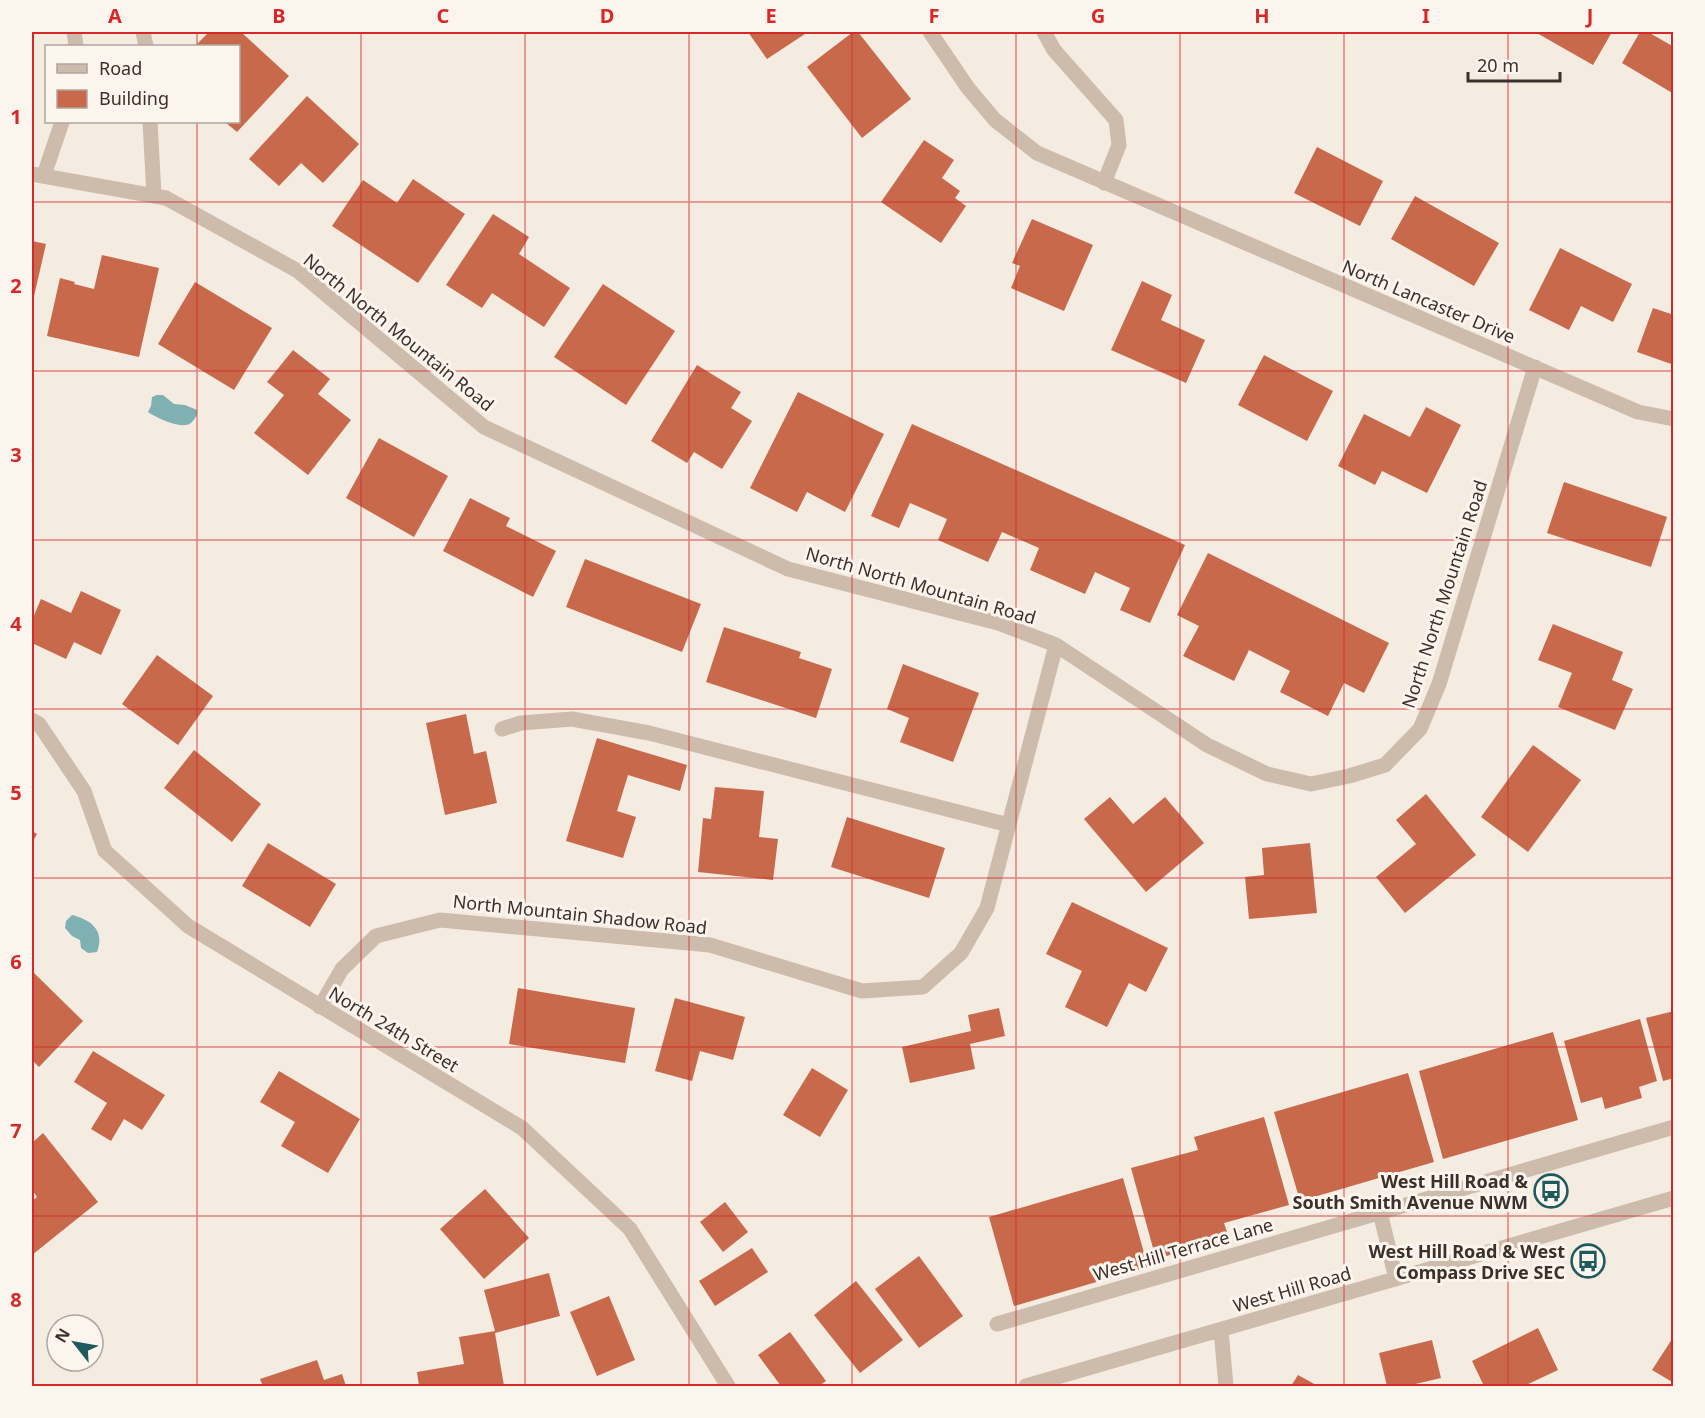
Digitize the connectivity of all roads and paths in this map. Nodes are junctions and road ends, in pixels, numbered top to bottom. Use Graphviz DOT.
graph roads {
  1 [pos="930,32"];
  2 [pos="1044,32"];
  3 [pos="62,123"];
  4 [pos="150,123"];
  5 [pos="38,175"];
  6 [pos="1104,183"];
  7 [pos="154,195"];
  8 [pos="1535,367"];
  9 [pos="1674,419"];
  10 [pos="1056,645"];
  11 [pos="32,720"];
  12 [pos="502,729"];
  13 [pos="1009,825"];
  14 [pos="320,1007"];
  15 [pos="1674,1127"];
  16 [pos="1674,1198"];
  17 [pos="1380,1212"];
  18 [pos="1396,1279"];
  19 [pos="997,1324"];
  20 [pos="1221,1330"];
  21 [pos="728,1386"];
  22 [pos="1026,1386"];
  23 [pos="1226,1386"];
  1 -- 6 [label="street, North Lancaster Drive"];
  2 -- 6 [label="street"];
  3 -- 5 [label="street"];
  4 -- 7 [label="street"];
  5 -- 7 [label="street, North North Mountain Road"];
  6 -- 8 [label="street, North Lancaster Drive"];
  7 -- 10 [label="street, North North Mountain Road"];
  8 -- 9 [label="street, North Lancaster Drive"];
  8 -- 10 [label="street, North North Mountain Road"];
  10 -- 13 [label="street, North Mountain Shadow Road"];
  11 -- 14 [label="street, North 24th Street"];
  12 -- 13 [label="street"];
  13 -- 14 [label="street, North Mountain Shadow Road"];
  14 -- 21 [label="street, North 24th Street"];
  15 -- 17 [label="street, West Hill Terrace Lane"];
  16 -- 18 [label="street, West Hill Road"];
  17 -- 18 [label="street"];
  17 -- 19 [label="street, West Hill Terrace Lane"];
  18 -- 20 [label="street, West Hill Road"];
  20 -- 22 [label="street, West Hill Road"];
  20 -- 23 [label="street"];
}
